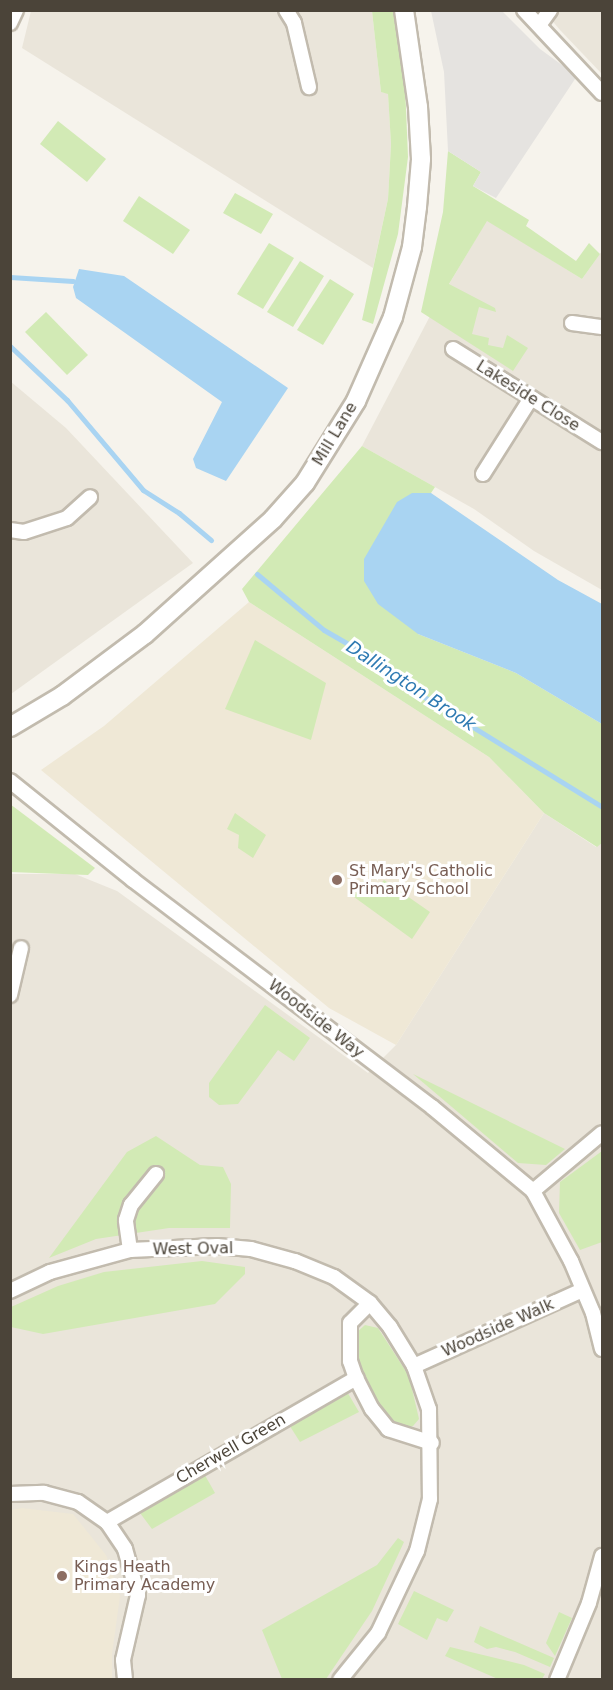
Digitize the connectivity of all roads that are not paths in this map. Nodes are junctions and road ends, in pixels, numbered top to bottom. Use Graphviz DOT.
graph roads {
  1 [pos="16,10"];
  2 [pos="286,10"];
  3 [pos="404,10"];
  4 [pos="524,10"];
  5 [pos="550,10"];
  6 [pos="10,23"];
  7 [pos="540,24"];
  8 [pos="309,87"];
  9 [pos="603,93"];
  10 [pos="572,323"];
  11 [pos="603,327"];
  12 [pos="453,349"];
  13 [pos="531,398"];
  14 [pos="603,442"];
  15 [pos="483,474"];
  16 [pos="90,497"];
  17 [pos="10,530"];
  18 [pos="10,727"];
  19 [pos="10,782"];
  20 [pos="21,948"];
  21 [pos="10,994"];
  22 [pos="603,1133"];
  23 [pos="156,1174"];
  24 [pos="533,1191"];
  25 [pos="130,1250"];
  26 [pos="582,1290"];
  27 [pos="10,1291"];
  28 [pos="370,1303"];
  29 [pos="603,1349"];
  30 [pos="414,1366"];
  31 [pos="356,1378"];
  32 [pos="432,1443"];
  33 [pos="10,1494"];
  34 [pos="107,1522"];
  35 [pos="603,1556"];
  36 [pos="125,1680"];
  37 [pos="340,1680"];
  38 [pos="557,1680"];
  1 -- 6 [label="street"];
  2 -- 8 [label="street"];
  3 -- 18 [label="street, Mill Lane"];
  4 -- 7 [label="street"];
  5 -- 7 [label="street"];
  7 -- 9 [label="street"];
  10 -- 11 [label="street"];
  12 -- 13 [label="street, Lakeside Close"];
  13 -- 14 [label="street, Lakeside Close"];
  13 -- 15 [label="street"];
  16 -- 17 [label="street"];
  19 -- 24 [label="street, Woodside Way"];
  20 -- 21 [label="street"];
  22 -- 24 [label="street"];
  23 -- 25 [label="street"];
  24 -- 26 [label="street, Woodside Way"];
  25 -- 27 [label="street, West Oval"];
  25 -- 28 [label="street, West Oval"];
  26 -- 29 [label="street, Woodside Way"];
  26 -- 30 [label="street, Woodside Walk"];
  28 -- 30 [label="street, West Oval"];
  28 -- 31 [label="street"];
  30 -- 32 [label="street, West Oval"];
  31 -- 32 [label="street"];
  31 -- 34 [label="street, Cherwell Green"];
  32 -- 37 [label="street, West Oval"];
  33 -- 34 [label="street"];
  34 -- 36 [label="street"];
  35 -- 38 [label="street"];
}
